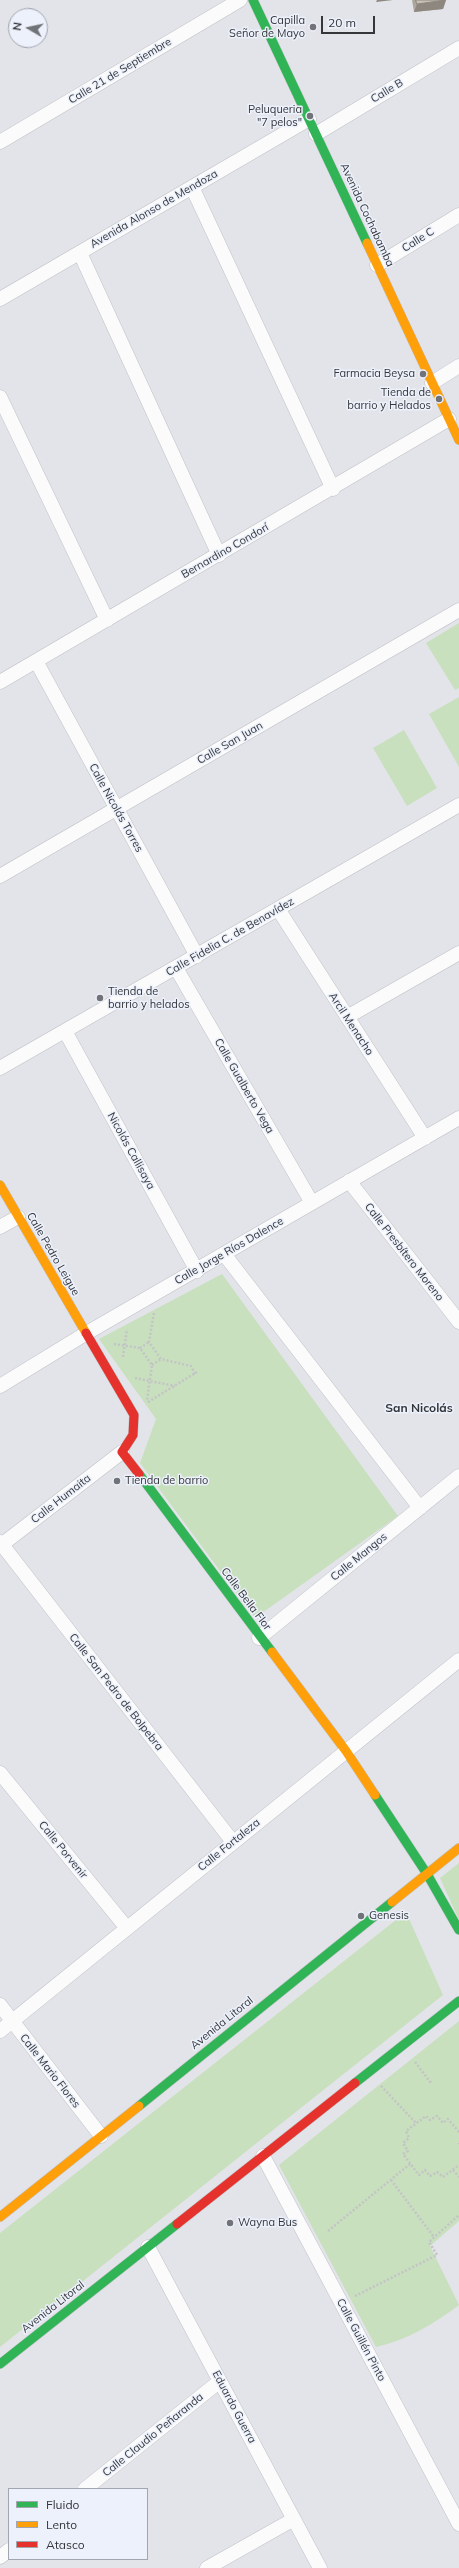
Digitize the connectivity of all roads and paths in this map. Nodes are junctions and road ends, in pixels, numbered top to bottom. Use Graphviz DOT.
graph roads {
  1 [pos="240,0"];
  2 [pos="253,0"];
  3 [pos="459,48"];
  4 [pos="309,119"];
  5 [pos="316,134"];
  6 [pos="0,142"];
  7 [pos="192,187"];
  8 [pos="459,215"];
  9 [pos="80,253"];
  10 [pos="377,265"];
  11 [pos="0,299"];
  12 [pos="459,366"];
  13 [pos="432,383"];
  14 [pos="0,397"];
  15 [pos="449,419"];
  16 [pos="459,440"];
  17 [pos="333,489"];
  18 [pos="219,555"];
  19 [pos="459,610"];
  20 [pos="107,620"];
  21 [pos="36,661"];
  22 [pos="0,680"];
  23 [pos="459,805"];
  24 [pos="117,809"];
  25 [pos="0,876"];
  26 [pos="278,909"];
  27 [pos="459,954"];
  28 [pos="197,956"];
  29 [pos="176,968"];
  30 [pos="347,1017"];
  31 [pos="65,1031"];
  32 [pos="0,1068"];
  33 [pos="459,1118"];
  34 [pos="425,1138"];
  35 [pos="349,1181"];
  36 [pos="0,1185"];
  37 [pos="312,1203"];
  38 [pos="18,1217"];
  39 [pos="0,1228"];
  40 [pos="224,1254"];
  41 [pos="197,1271"];
  42 [pos="154,1312"];
  43 [pos="459,1322"];
  44 [pos="127,1325"];
  45 [pos="85,1334"];
  46 [pos="149,1342"];
  47 [pos="110,1343"];
  48 [pos="124,1345"];
  49 [pos="140,1348"];
  50 [pos="161,1359"];
  51 [pos="122,1360"];
  52 [pos="152,1365"];
  53 [pos="128,1376"];
  54 [pos="150,1381"];
  55 [pos="0,1386"];
  56 [pos="175,1386"];
  57 [pos="122,1452"];
  58 [pos="459,1476"];
  59 [pos="420,1508"];
  60 [pos="0,1544"];
  61 [pos="259,1638"];
  62 [pos="459,1660"];
  63 [pos="346,1751"];
  64 [pos="0,1773"];
  65 [pos="233,1842"];
  66 [pos="459,1848"];
  67 [pos="427,1874"];
  68 [pos="126,1927"];
  69 [pos="459,1930"];
  70 [pos="459,2001"];
  71 [pos="0,2005"];
  72 [pos="13,2022"];
  73 [pos="0,2031"];
  74 [pos="415,2062"];
  75 [pos="368,2073"];
  76 [pos="431,2083"];
  77 [pos="416,2124"];
  78 [pos="459,2126"];
  79 [pos="456,2128"];
  80 [pos="459,2132"];
  81 [pos="101,2136"];
  82 [pos="263,2156"];
  83 [pos="410,2164"];
  84 [pos="459,2165"];
  85 [pos="453,2170"];
  86 [pos="459,2177"];
  87 [pos="391,2180"];
  88 [pos="459,2216"];
  89 [pos="0,2217"];
  90 [pos="328,2231"];
  91 [pos="434,2237"];
  92 [pos="148,2247"];
  93 [pos="360,2293"];
  94 [pos="0,2364"];
  95 [pos="220,2381"];
  96 [pos="86,2488"];
  97 [pos="294,2519"];
  98 [pos="459,2524"];
  99 [pos="8,2551"];
  100 [pos="0,2557"];
  101 [pos="207,2568"];
  102 [pos="320,2568"];
  1 -- 6 [label="street, Calle 21 de Septiembre"];
  2 -- 4 [label="main road, Avenida Cochabamba"];
  3 -- 5 [label="street, Calle B"];
  4 -- 5 [label="main road, Avenida Cochabamba"];
  4 -- 7 [label="street, Avenida Alonso de Mendoza"];
  5 -- 10 [label="main road, Avenida Cochabamba"];
  7 -- 9 [label="street, Avenida Alonso de Mendoza"];
  7 -- 17 [label="street"];
  8 -- 10 [label="street, Calle C"];
  9 -- 11 [label="street, Avenida Alonso de Mendoza"];
  9 -- 18 [label="street"];
  10 -- 13 [label="main road, Avenida Cochabamba"];
  12 -- 13 [label="street"];
  13 -- 15 [label="main road, Avenida Cochabamba"];
  14 -- 20 [label="street"];
  15 -- 16 [label="main road, Avenida Cochabamba"];
  15 -- 17 [label="street, Bernardino Condorí"];
  17 -- 18 [label="street, Bernardino Condorí"];
  18 -- 20 [label="street, Bernardino Condorí"];
  19 -- 24 [label="street, Calle San Juan"];
  20 -- 21 [label="street, Bernardino Condorí"];
  21 -- 22 [label="street, Bernardino Condorí"];
  21 -- 24 [label="street, Calle Nicolás Torres"];
  23 -- 26 [label="street, Calle Fidelia C. de Benavídez"];
  24 -- 25 [label="street, Calle San Juan"];
  24 -- 28 [label="street, Calle Nicolás Torres"];
  26 -- 28 [label="street, Calle Fidelia C. de Benavídez"];
  26 -- 30 [label="street, Arcil Menacho"];
  27 -- 30 [label="street"];
  28 -- 29 [label="street, Calle Fidelia C. de Benavídez"];
  29 -- 31 [label="street, Calle Fidelia C. de Benavídez"];
  29 -- 37 [label="street, Calle Gualberto Vega"];
  30 -- 34 [label="street, Arcil Menacho"];
  31 -- 32 [label="street, Calle Fidelia C. de Benavídez"];
  31 -- 41 [label="street, Nicolás Callisaya"];
  33 -- 34 [label="street, Calle Jorge Ríos Dalence"];
  34 -- 35 [label="street, Calle Jorge Ríos Dalence"];
  35 -- 37 [label="street, Calle Jorge Ríos Dalence"];
  35 -- 43 [label="street, Calle Presbítero Moreno"];
  36 -- 38 [label="main road, Calle Pedro Leigue"];
  37 -- 40 [label="street, Calle Jorge Ríos Dalence"];
  38 -- 39 [label="street"];
  38 -- 45 [label="main road, Calle Pedro Leigue"];
  40 -- 41 [label="street, Calle Jorge Ríos Dalence"];
  40 -- 59 [label="street"];
  41 -- 45 [label="street, Calle Jorge Ríos Dalence"];
  42 -- 46 [label="path"];
  44 -- 48 [label="path"];
  45 -- 55 [label="street, Calle Jorge Ríos Dalence"];
  45 -- 57 [label="main road"];
  46 -- 49 [label="path"];
  46 -- 50 [label="path"];
  47 -- 48 [label="path"];
  48 -- 49 [label="path"];
  48 -- 51 [label="path"];
  49 -- 52 [label="path"];
  50 -- 52 [label="path"];
  50 -- 56 [label="path"];
  52 -- 54 [label="path"];
  53 -- 54 [label="path"];
  54 -- 56 [label="path"];
  54 -- 56 [label="path"];
  57 -- 60 [label="street, Calle Humaita"];
  57 -- 61 [label="main road, Calle Bella Flor"];
  58 -- 59 [label="street, Calle Mangos"];
  59 -- 61 [label="street, Calle Mangos"];
  60 -- 65 [label="street, Calle San Pedro de Bolpebra"];
  61 -- 63 [label="main road, Calle Bella Flor"];
  62 -- 63 [label="street, Calle Fortaleza"];
  63 -- 65 [label="street, Calle Fortaleza"];
  63 -- 67 [label="main road, Calle Bella Flor"];
  64 -- 68 [label="street, Calle Porvenir"];
  65 -- 68 [label="street, Calle Fortaleza"];
  66 -- 67 [label="main road, Avenida Litoral"];
  67 -- 69 [label="main road, Calle Bella Flor"];
  67 -- 81 [label="main road, Avenida Litoral"];
  68 -- 72 [label="street, Calle Fortaleza"];
  70 -- 75 [label="main road, Avenida Litoral"];
  71 -- 72 [label="street, Calle Mario Flores"];
  72 -- 73 [label="street, Calle Fortaleza"];
  72 -- 81 [label="street, Calle Mario Flores"];
  74 -- 76 [label="path"];
  75 -- 77 [label="path"];
  75 -- 82 [label="main road, Avenida Litoral"];
  77 -- 79 [label="path"];
  77 -- 83 [label="path"];
  78 -- 79 [label="path"];
  79 -- 80 [label="path"];
  81 -- 89 [label="main road, Avenida Litoral"];
  82 -- 92 [label="main road, Avenida Litoral"];
  82 -- 98 [label="street, Calle Guillén Pinto"];
  83 -- 85 [label="path"];
  83 -- 87 [label="path"];
  84 -- 85 [label="path"];
  85 -- 86 [label="path"];
  87 -- 90 [label="path"];
  87 -- 91 [label="path"];
  88 -- 91 [label="path"];
  91 -- 93 [label="path"];
  92 -- 94 [label="main road, Avenida Litoral"];
  92 -- 95 [label="street, Eduardo Guerra"];
  95 -- 96 [label="street, Calle Claudio Peñaranda"];
  95 -- 97 [label="street, Eduardo Guerra"];
  97 -- 101 [label="street"];
  97 -- 102 [label="street, Eduardo Guerra"];
  99 -- 100 [label="street"];
}
